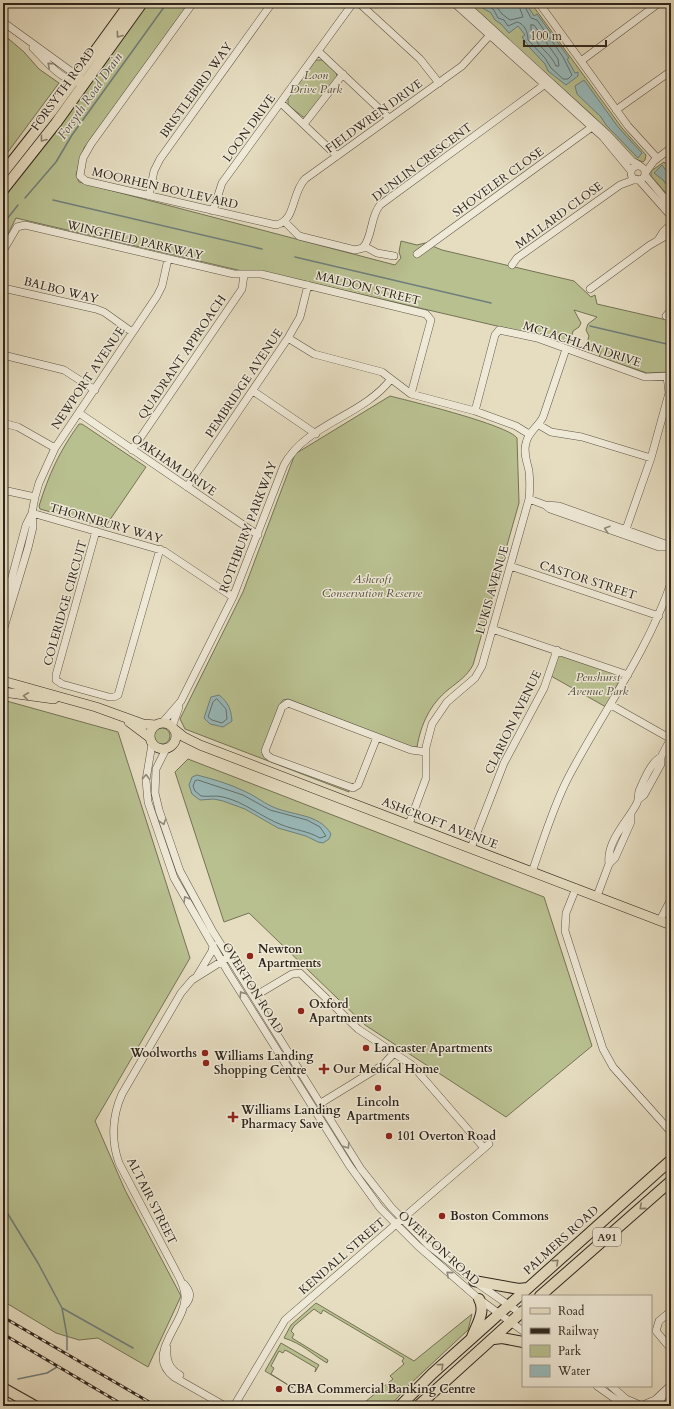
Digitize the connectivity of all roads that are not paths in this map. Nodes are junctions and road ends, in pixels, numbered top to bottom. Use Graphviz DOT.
graph roads {
  1 [pos="130,3"];
  2 [pos="142,3"];
  3 [pos="192,3"];
  4 [pos="272,3"];
  5 [pos="352,3"];
  6 [pos="359,3"];
  7 [pos="454,3"];
  8 [pos="464,3"];
  9 [pos="539,3"];
  10 [pos="659,3"];
  11 [pos="3,22"];
  12 [pos="490,36"];
  13 [pos="318,52"];
  14 [pos="581,61"];
  15 [pos="671,71"];
  16 [pos="343,74"];
  17 [pos="75,78"];
  18 [pos="439,83"];
  19 [pos="84,84"];
  20 [pos="544,85"];
  21 [pos="280,103"];
  22 [pos="616,110"];
  23 [pos="389,118"];
  24 [pos="304,124"];
  25 [pos="592,127"];
  26 [pos="671,148"];
  27 [pos="337,156"];
  28 [pos="655,159"];
  29 [pos="640,165"];
  30 [pos="631,172"];
  31 [pos="3,173"];
  32 [pos="645,174"];
  33 [pos="637,180"];
  34 [pos="620,185"];
  35 [pos="3,190"];
  36 [pos="149,196"];
  37 [pos="671,206"];
  38 [pos="213,211"];
  39 [pos="671,216"];
  40 [pos="285,222"];
  41 [pos="671,224"];
  42 [pos="671,233"];
  43 [pos="658,240"];
  44 [pos="364,246"];
  45 [pos="3,251"];
  46 [pos="418,254"];
  47 [pos="394,256"];
  48 [pos="168,259"];
  49 [pos="512,265"];
  50 [pos="244,275"];
  51 [pos="308,285"];
  52 [pos="3,288"];
  53 [pos="590,289"];
  54 [pos="132,332"];
  55 [pos="288,338"];
  56 [pos="566,349"];
  57 [pos="3,355"];
  58 [pos="669,376"];
  59 [pos="391,379"];
  60 [pos="95,390"];
  61 [pos="252,391"];
  62 [pos="411,394"];
  63 [pos="475,411"];
  64 [pos="79,414"];
  65 [pos="3,423"];
  66 [pos="539,424"];
  67 [pos="316,434"];
  68 [pos="529,434"];
  69 [pos="55,448"];
  70 [pos="132,450"];
  71 [pos="651,458"];
  72 [pos="187,488"];
  73 [pos="3,490"];
  74 [pos="35,497"];
  75 [pos="529,499"];
  76 [pos="32,513"];
  77 [pos="96,531"];
  78 [pos="625,532"];
  79 [pos="258,535"];
  80 [pos="25,547"];
  81 [pos="671,547"];
  82 [pos="160,549"];
  83 [pos="510,566"];
  84 [pos="671,583"];
  85 [pos="233,597"];
  86 [pos="3,610"];
  87 [pos="659,616"];
  88 [pos="492,629"];
  89 [pos="3,631"];
  90 [pos="557,650"];
  91 [pos="628,674"];
  92 [pos="3,681"];
  93 [pos="3,692"];
  94 [pos="181,701"];
  95 [pos="78,702"];
  96 [pos="611,705"];
  97 [pos="120,716"];
  98 [pos="159,724"];
  99 [pos="173,728"];
  100 [pos="377,737"];
  101 [pos="671,738"];
  102 [pos="150,740"];
  103 [pos="200,745"];
  104 [pos="170,747"];
  105 [pos="669,748"];
  106 [pos="426,752"];
  107 [pos="409,824"];
  108 [pos="471,848"];
  109 [pos="532,872"];
  110 [pos="576,888"];
  111 [pos="596,896"];
  112 [pos="671,900"];
  113 [pos="666,923"];
  114 [pos="213,945"];
  115 [pos="230,956"];
  116 [pos="223,961"];
  117 [pos="197,976"];
  118 [pos="255,996"];
  119 [pos="394,1053"];
  120 [pos="321,1104"];
  121 [pos="671,1132"];
  122 [pos="671,1160"];
  123 [pos="671,1181"];
  124 [pos="402,1218"];
  125 [pos="395,1224"];
  126 [pos="474,1281"];
  127 [pos="527,1288"];
  128 [pos="542,1295"];
  129 [pos="479,1299"];
  130 [pos="509,1305"];
  131 [pos="671,1311"];
  132 [pos="522,1313"];
  133 [pos="500,1314"];
  134 [pos="511,1322"];
  135 [pos="654,1326"];
  136 [pos="522,1330"];
  137 [pos="471,1338"];
  138 [pos="494,1339"];
  139 [pos="522,1342"];
  140 [pos="167,1344"];
  141 [pos="671,1349"];
  142 [pos="671,1385"];
  143 [pos="598,1387"];
  144 [pos="612,1387"];
  145 [pos="3,1388"];
  146 [pos="665,1392"];
  147 [pos="644,1405"];
  148 [pos="35,1406"];
  149 [pos="225,1406"];
  150 [pos="234,1406"];
  151 [pos="400,1406"];
  152 [pos="418,1406"];
  153 [pos="625,1406"];
  154 [pos="657,1406"];
  1 -- 17 [label="highway, FORSYTH ROAD"];
  2 -- 19 [label="highway, FORSYTH ROAD, one-way"];
  3 -- 36 [label="street, MOORHEN BOULEVARD"];
  4 -- 36 [label="street, BRISTLEBIRD WAY"];
  5 -- 13 [label="street, LOON DRIVE"];
  6 -- 18 [label="street"];
  7 -- 12 [label="street"];
  8 -- 29 [label="street"];
  9 -- 14 [label="street"];
  10 -- 14 [label="street"];
  11 -- 17 [label="street"];
  12 -- 18 [label="street, FIELDWREN DRIVE"];
  12 -- 20 [label="street"];
  13 -- 16 [label="street"];
  13 -- 21 [label="street, LOON DRIVE"];
  14 -- 22 [label="street"];
  15 -- 22 [label="street"];
  16 -- 23 [label="street"];
  16 -- 24 [label="street"];
  17 -- 19 [label="street"];
  17 -- 31 [label="highway, FORSYTH ROAD"];
  18 -- 23 [label="street, FIELDWREN DRIVE"];
  19 -- 35 [label="highway, FORSYTH ROAD, one-way"];
  20 -- 25 [label="street"];
  20 -- 44 [label="street, DUNLIN CRESCENT"];
  21 -- 24 [label="street"];
  21 -- 38 [label="street, LOON DRIVE"];
  22 -- 28 [label="street"];
  23 -- 27 [label="street, FIELDWREN DRIVE"];
  24 -- 27 [label="street"];
  25 -- 30 [label="street"];
  25 -- 46 [label="street, SHOVELER CLOSE"];
  26 -- 28 [label="street"];
  27 -- 40 [label="street, FIELDWREN DRIVE"];
  28 -- 29 [label="street"];
  28 -- 32 [label="street"];
  29 -- 30 [label="street"];
  29 -- 32 [label="street"];
  30 -- 33 [label="street"];
  30 -- 34 [label="street, MALLARD CLOSE"];
  32 -- 33 [label="street"];
  32 -- 37 [label="street"];
  33 -- 34 [label="street, MALLARD CLOSE"];
  33 -- 39 [label="street"];
  34 -- 49 [label="street, MALLARD CLOSE"];
  36 -- 38 [label="street, MOORHEN BOULEVARD"];
  38 -- 40 [label="street, MOORHEN BOULEVARD"];
  40 -- 44 [label="street"];
  41 -- 43 [label="street"];
  42 -- 43 [label="street"];
  43 -- 53 [label="street"];
  44 -- 47 [label="street"];
  45 -- 48 [label="street, WINGFIELD PARKWAY"];
  48 -- 50 [label="street, WINGFIELD PARKWAY"];
  48 -- 54 [label="street, NEWPORT AVENUE"];
  50 -- 51 [label="street, MALDON STREET"];
  50 -- 70 [label="street, QUADRANT APPROACH"];
  51 -- 55 [label="street, PEMBRIDGE AVENUE"];
  51 -- 62 [label="street, MALDON STREET"];
  52 -- 54 [label="street, BALBO WAY"];
  54 -- 60 [label="street, NEWPORT AVENUE"];
  55 -- 59 [label="street"];
  55 -- 61 [label="street, PEMBRIDGE AVENUE"];
  56 -- 58 [label="street, MCLACHLAN DRIVE"];
  56 -- 63 [label="street, MCLACHLAN DRIVE"];
  56 -- 66 [label="street"];
  57 -- 60 [label="street"];
  58 -- 71 [label="street"];
  59 -- 62 [label="street"];
  59 -- 67 [label="street, ROTHBURY PARKWAY"];
  60 -- 64 [label="street, NEWPORT AVENUE"];
  61 -- 67 [label="street"];
  61 -- 72 [label="street, PEMBRIDGE AVENUE"];
  62 -- 63 [label="street"];
  63 -- 68 [label="street"];
  64 -- 69 [label="street, NEWPORT AVENUE"];
  64 -- 70 [label="street, OAKHAM DRIVE"];
  65 -- 69 [label="street"];
  66 -- 68 [label="street"];
  66 -- 71 [label="street"];
  67 -- 79 [label="street, ROTHBURY PARKWAY"];
  68 -- 75 [label="street, LUKIS AVENUE"];
  69 -- 74 [label="street, NEWPORT AVENUE"];
  70 -- 72 [label="street, OAKHAM DRIVE"];
  71 -- 78 [label="street"];
  72 -- 79 [label="street, OAKHAM DRIVE"];
  73 -- 74 [label="street"];
  74 -- 76 [label="street, NEWPORT AVENUE"];
  75 -- 78 [label="street"];
  75 -- 83 [label="street, LUKIS AVENUE"];
  76 -- 77 [label="street, THORNBURY WAY"];
  76 -- 80 [label="street, NEWPORT AVENUE"];
  77 -- 82 [label="street, THORNBURY WAY"];
  77 -- 82 [label="street, COLERIDGE CIRCUIT"];
  78 -- 81 [label="street"];
  79 -- 85 [label="street, ROTHBURY PARKWAY"];
  80 -- 86 [label="street, NEWPORT AVENUE"];
  80 -- 89 [label="street, NEWPORT AVENUE"];
  82 -- 85 [label="street, THORNBURY WAY"];
  83 -- 87 [label="street, CASTOR STREET"];
  83 -- 88 [label="street, LUKIS AVENUE"];
  84 -- 87 [label="street"];
  85 -- 94 [label="street, ROTHBURY PARKWAY"];
  87 -- 91 [label="street"];
  88 -- 90 [label="street"];
  88 -- 106 [label="street, LUKIS AVENUE"];
  90 -- 91 [label="street"];
  90 -- 108 [label="street, CLARION AVENUE"];
  91 -- 96 [label="street"];
  92 -- 95 [label="main road"];
  95 -- 93 [label="main road, one-way"];
  94 -- 98 [label="street, ROTHBURY PARKWAY"];
  94 -- 99 [label="street, ROTHBURY PARKWAY"];
  95 -- 97 [label="main road"];
  96 -- 101 [label="street"];
  96 -- 109 [label="street"];
  97 -- 98 [label="main road"];
  97 -- 102 [label="main road"];
  98 -- 99 [label="main road"];
  98 -- 102 [label="main road"];
  99 -- 103 [label="main road, ASHCROFT AVENUE"];
  99 -- 104 [label="main road"];
  100 -- 100 [label="street"];
  100 -- 106 [label="street"];
  101 -- 105 [label="street"];
  102 -- 104 [label="main road"];
  114 -- 102 [label="street, OVERTON ROAD, one-way"];
  103 -- 104 [label="main road, ASHCROFT AVENUE"];
  103 -- 107 [label="main road, ASHCROFT AVENUE"];
  104 -- 115 [label="street, OVERTON ROAD, one-way"];
  105 -- 111 [label="street"];
  106 -- 107 [label="street, LUKIS AVENUE"];
  107 -- 108 [label="main road, ASHCROFT AVENUE"];
  108 -- 109 [label="main road, ASHCROFT AVENUE"];
  109 -- 110 [label="main road, ASHCROFT AVENUE"];
  110 -- 111 [label="main road, ASHCROFT AVENUE"];
  110 -- 121 [label="street"];
  111 -- 113 [label="main road, ASHCROFT AVENUE"];
  112 -- 113 [label="street"];
  114 -- 116 [label="street, OVERTON ROAD"];
  114 -- 117 [label="street"];
  115 -- 116 [label="street, ALTAIR STREET"];
  115 -- 118 [label="street, OVERTON ROAD"];
  116 -- 117 [label="street, ALTAIR STREET"];
  125 -- 116 [label="street, OVERTON ROAD, one-way"];
  117 -- 140 [label="street, ALTAIR STREET"];
  118 -- 119 [label="street"];
  118 -- 120 [label="street, OVERTON ROAD"];
  119 -- 120 [label="street"];
  119 -- 124 [label="street, KENDALL STREET"];
  120 -- 124 [label="street, OVERTON ROAD, one-way"];
  127 -- 122 [label="highway, PALMERS ROAD / A91, one-way"];
  123 -- 128 [label="highway, A91, one-way"];
  124 -- 125 [label="street, KENDALL STREET"];
  124 -- 126 [label="street, OVERTON ROAD"];
  129 -- 125 [label="street, OVERTON ROAD, one-way"];
  125 -- 150 [label="street, KENDALL STREET"];
  126 -- 127 [label="highway"];
  126 -- 130 [label="street, OVERTON ROAD"];
  127 -- 130 [label="highway, PALMERS ROAD / A91"];
  129 -- 133 [label="street, OVERTON ROAD"];
  129 -- 137 [label="highway"];
  130 -- 132 [label="street, OVERTON ROAD"];
  130 -- 133 [label="highway, PALMERS ROAD / A91"];
  131 -- 135 [label="street"];
  132 -- 134 [label="highway"];
  133 -- 134 [label="street, OVERTON ROAD"];
  133 -- 137 [label="highway, PALMERS ROAD / A91"];
  134 -- 136 [label="street, OVERTON ROAD"];
  134 -- 138 [label="highway"];
  135 -- 141 [label="street"];
  151 -- 137 [label="highway, PALMERS ROAD / A91, one-way"];
  138 -- 139 [label="highway"];
  138 -- 152 [label="highway"];
  140 -- 149 [label="street, ALTAIR STREET"];
  140 -- 150 [label="street"];
  142 -- 146 [label="street"];
  143 -- 153 [label="street"];
  144 -- 147 [label="street"];
  145 -- 148 [label="highway"];
  146 -- 147 [label="street"];
  146 -- 154 [label="street"];
}
